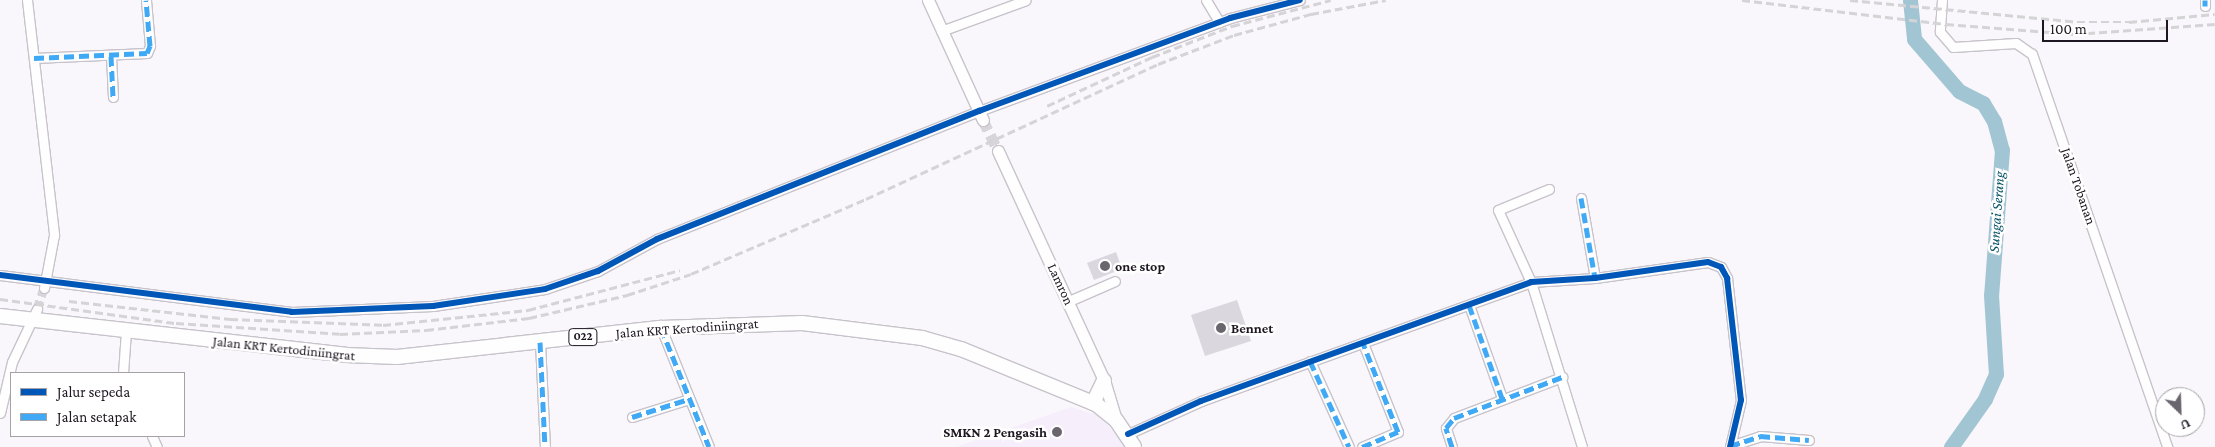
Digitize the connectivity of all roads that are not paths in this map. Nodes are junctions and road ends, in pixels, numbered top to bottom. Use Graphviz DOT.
graph roads {
  1 [pos="27,0"];
  2 [pos="146,0"];
  3 [pos="928,0"];
  4 [pos="1026,0"];
  5 [pos="1206,0"];
  6 [pos="1300,0"];
  7 [pos="1942,0"];
  8 [pos="1219,22"];
  9 [pos="941,31"];
  10 [pos="111,56"];
  11 [pos="34,58"];
  12 [pos="113,97"];
  13 [pos="981,116"];
  14 [pos="998,151"];
  15 [pos="1549,190"];
  16 [pos="1581,198"];
  17 [pos="0,274"];
  18 [pos="1595,278"];
  19 [pos="1115,281"];
  20 [pos="1531,282"];
  21 [pos="44,285"];
  22 [pos="1069,301"];
  23 [pos="1469,305"];
  24 [pos="35,314"];
  25 [pos="0,316"];
  26 [pos="661,328"];
  27 [pos="126,331"];
  28 [pos="540,342"];
  29 [pos="1363,343"];
  30 [pos="1310,361"];
  31 [pos="123,372"];
  32 [pos="1562,376"];
  33 [pos="1104,380"];
  34 [pos="1502,398"];
  35 [pos="689,399"];
  36 [pos="1093,403"];
  37 [pos="0,413"];
  38 [pos="632,417"];
  39 [pos="1116,420"];
  40 [pos="1128,434"];
  41 [pos="1809,440"];
  42 [pos="1730,446"];
  43 [pos="545,447"];
  44 [pos="708,447"];
  45 [pos="1134,447"];
  46 [pos="1349,447"];
  47 [pos="1362,447"];
  48 [pos="1452,447"];
  49 [pos="1582,447"];
  50 [pos="2167,447"];
  1 -- 11 [label="street"];
  2 -- 10 [label="street"];
  3 -- 9 [label="street"];
  4 -- 9 [label="street"];
  5 -- 8 [label="street"];
  6 -- 8 [label="street"];
  7 -- 50 [label="street, Jalan Tobanan"];
  8 -- 13 [label="street"];
  9 -- 13 [label="street"];
  10 -- 11 [label="street"];
  10 -- 12 [label="street"];
  11 -- 21 [label="street"];
  13 -- 21 [label="street"];
  14 -- 22 [label="street, Lamron"];
  15 -- 20 [label="street"];
  16 -- 18 [label="street"];
  17 -- 21 [label="street"];
  18 -- 20 [label="street"];
  18 -- 42 [label="street"];
  19 -- 22 [label="street"];
  20 -- 23 [label="street"];
  20 -- 32 [label="street"];
  22 -- 33 [label="street, Lamron"];
  23 -- 29 [label="street"];
  23 -- 34 [label="street"];
  24 -- 25 [label="main road, Jalan KRT Kertodiniingrat / 022"];
  24 -- 27 [label="main road, Jalan KRT Kertodiniingrat / 022"];
  24 -- 37 [label="street"];
  26 -- 28 [label="main road, Jalan KRT Kertodiniingrat / 022"];
  26 -- 35 [label="street"];
  26 -- 36 [label="main road, Jalan KRT Kertodiniingrat / 022"];
  27 -- 28 [label="main road, Jalan KRT Kertodiniingrat / 022"];
  27 -- 31 [label="street"];
  28 -- 43 [label="street"];
  29 -- 30 [label="street"];
  29 -- 47 [label="street"];
  30 -- 40 [label="street"];
  30 -- 46 [label="street"];
  32 -- 34 [label="street"];
  32 -- 49 [label="street"];
  33 -- 36 [label="main road"];
  33 -- 39 [label="street, Lamron"];
  34 -- 48 [label="street"];
  35 -- 38 [label="street"];
  35 -- 44 [label="street"];
  36 -- 39 [label="main road, Jalan KRT Kertodiniingrat / 022"];
  39 -- 40 [label="main road, Jalan KRT Kertodiniingrat / 022"];
  40 -- 45 [label="main road, Jalan KRT Kertodiniingrat / 022"];
  41 -- 42 [label="street"];
}
